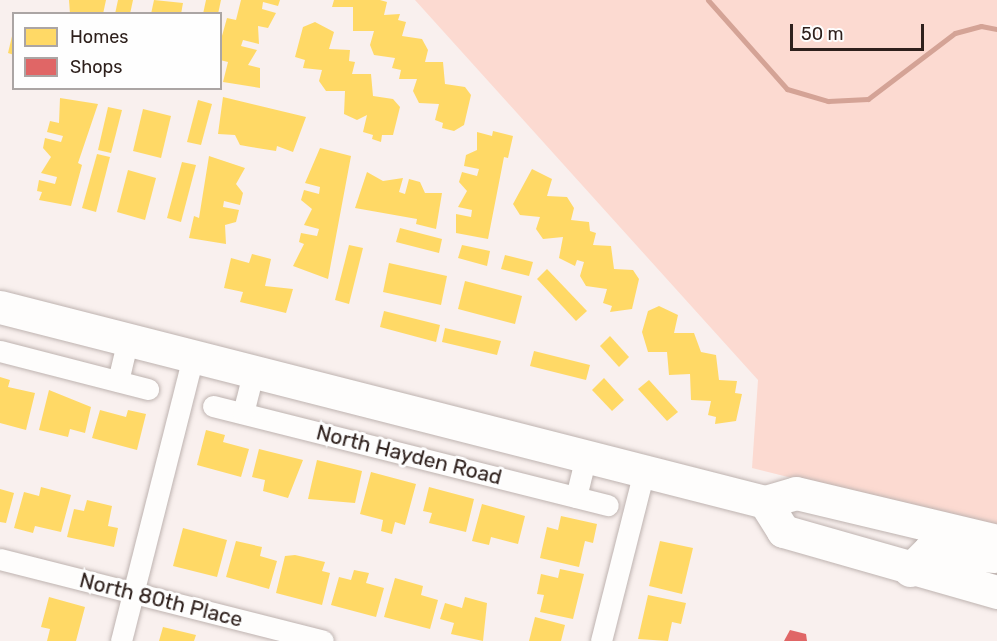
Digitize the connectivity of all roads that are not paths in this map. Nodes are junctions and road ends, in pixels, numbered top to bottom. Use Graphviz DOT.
graph roads {
  1 [pos="0,307"];
  2 [pos="128,339"];
  3 [pos="0,351"];
  4 [pos="193,356"];
  5 [pos="254,370"];
  6 [pos="118,381"];
  7 [pos="148,389"];
  8 [pos="213,406"];
  9 [pos="243,413"];
  10 [pos="586,456"];
  11 [pos="644,471"];
  12 [pos="576,497"];
  13 [pos="765,502"];
  14 [pos="608,505"];
  15 [pos="997,541"];
  16 [pos="997,556"];
  17 [pos="0,559"];
  18 [pos="910,570"];
  19 [pos="997,592"];
  20 [pos="133,593"];
  21 [pos="120,641"];
  22 [pos="323,641"];
  23 [pos="601,641"];
  1 -- 2 [label="main road, North Hayden Road"];
  2 -- 4 [label="main road, North Hayden Road"];
  2 -- 6 [label="street"];
  3 -- 6 [label="street"];
  4 -- 5 [label="main road, North Hayden Road"];
  4 -- 20 [label="street"];
  5 -- 9 [label="street"];
  5 -- 10 [label="main road, North Hayden Road"];
  6 -- 7 [label="street"];
  8 -- 9 [label="street, North Hayden Road"];
  9 -- 12 [label="street, North Hayden Road"];
  10 -- 11 [label="main road, North Hayden Road"];
  10 -- 12 [label="street"];
  11 -- 13 [label="main road, North Hayden Road"];
  11 -- 23 [label="street"];
  12 -- 14 [label="street, North Hayden Road"];
  13 -- 15 [label="main road"];
  13 -- 18 [label="main road"];
  16 -- 18 [label="main road"];
  17 -- 20 [label="street, North 80th Place"];
  18 -- 19 [label="main road"];
  20 -- 21 [label="street"];
  20 -- 22 [label="street, North 80th Place"];
}
